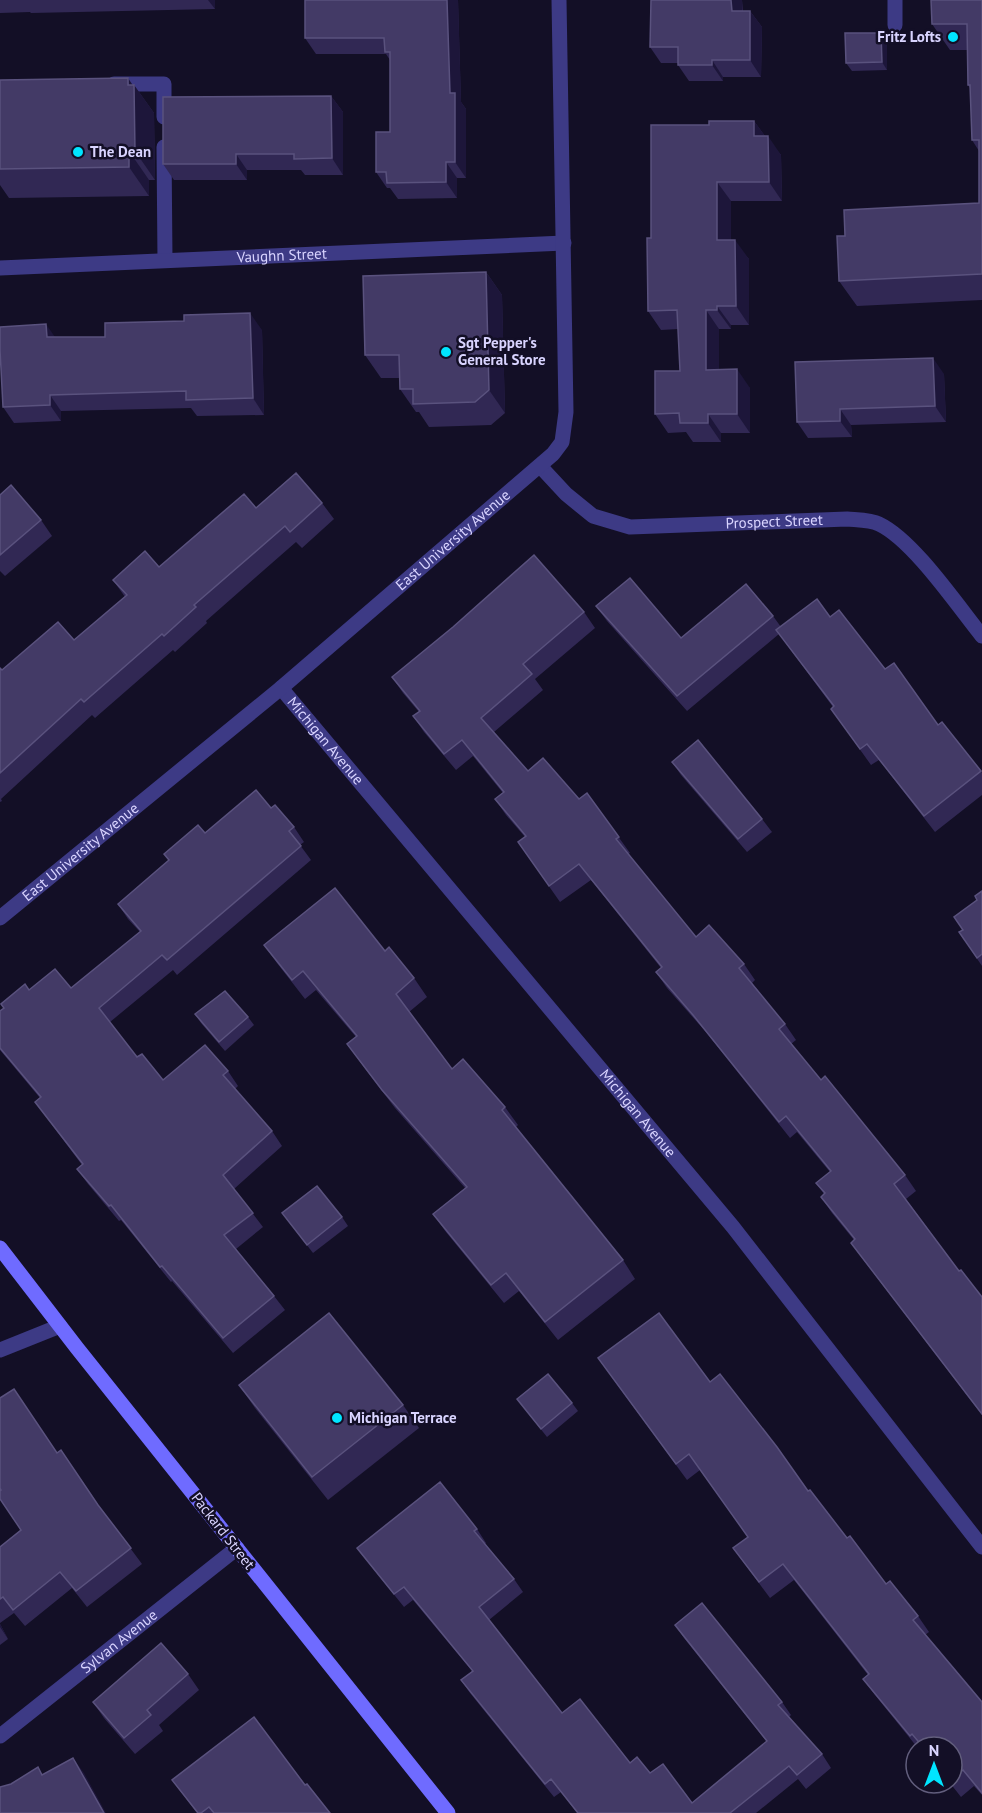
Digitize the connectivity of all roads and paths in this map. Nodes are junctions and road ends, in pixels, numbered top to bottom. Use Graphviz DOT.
graph roads {
  1 [pos="559,0"];
  2 [pos="895,0"];
  3 [pos="896,25"];
  4 [pos="94,84"];
  5 [pos="564,243"];
  6 [pos="165,260"];
  7 [pos="0,268"];
  8 [pos="540,466"];
  9 [pos="982,636"];
  10 [pos="281,688"];
  11 [pos="0,918"];
  12 [pos="0,1248"];
  13 [pos="60,1326"];
  14 [pos="0,1350"];
  15 [pos="982,1547"];
  16 [pos="237,1548"];
  17 [pos="0,1736"];
  18 [pos="448,1813"];
  1 -- 5 [label="street, East University Avenue"];
  2 -- 3 [label="street"];
  4 -- 6 [label="street"];
  5 -- 6 [label="street, Vaughn Street"];
  5 -- 8 [label="street, East University Avenue"];
  6 -- 7 [label="street, Vaughn Street"];
  8 -- 9 [label="street, Prospect Street"];
  8 -- 10 [label="street, East University Avenue"];
  10 -- 11 [label="street, East University Avenue"];
  10 -- 15 [label="street, Michigan Avenue"];
  12 -- 13 [label="main road, Packard Street"];
  13 -- 14 [label="street"];
  13 -- 16 [label="main road, Packard Street"];
  16 -- 17 [label="street, Sylvan Avenue"];
  16 -- 18 [label="main road, Packard Street"];
}
